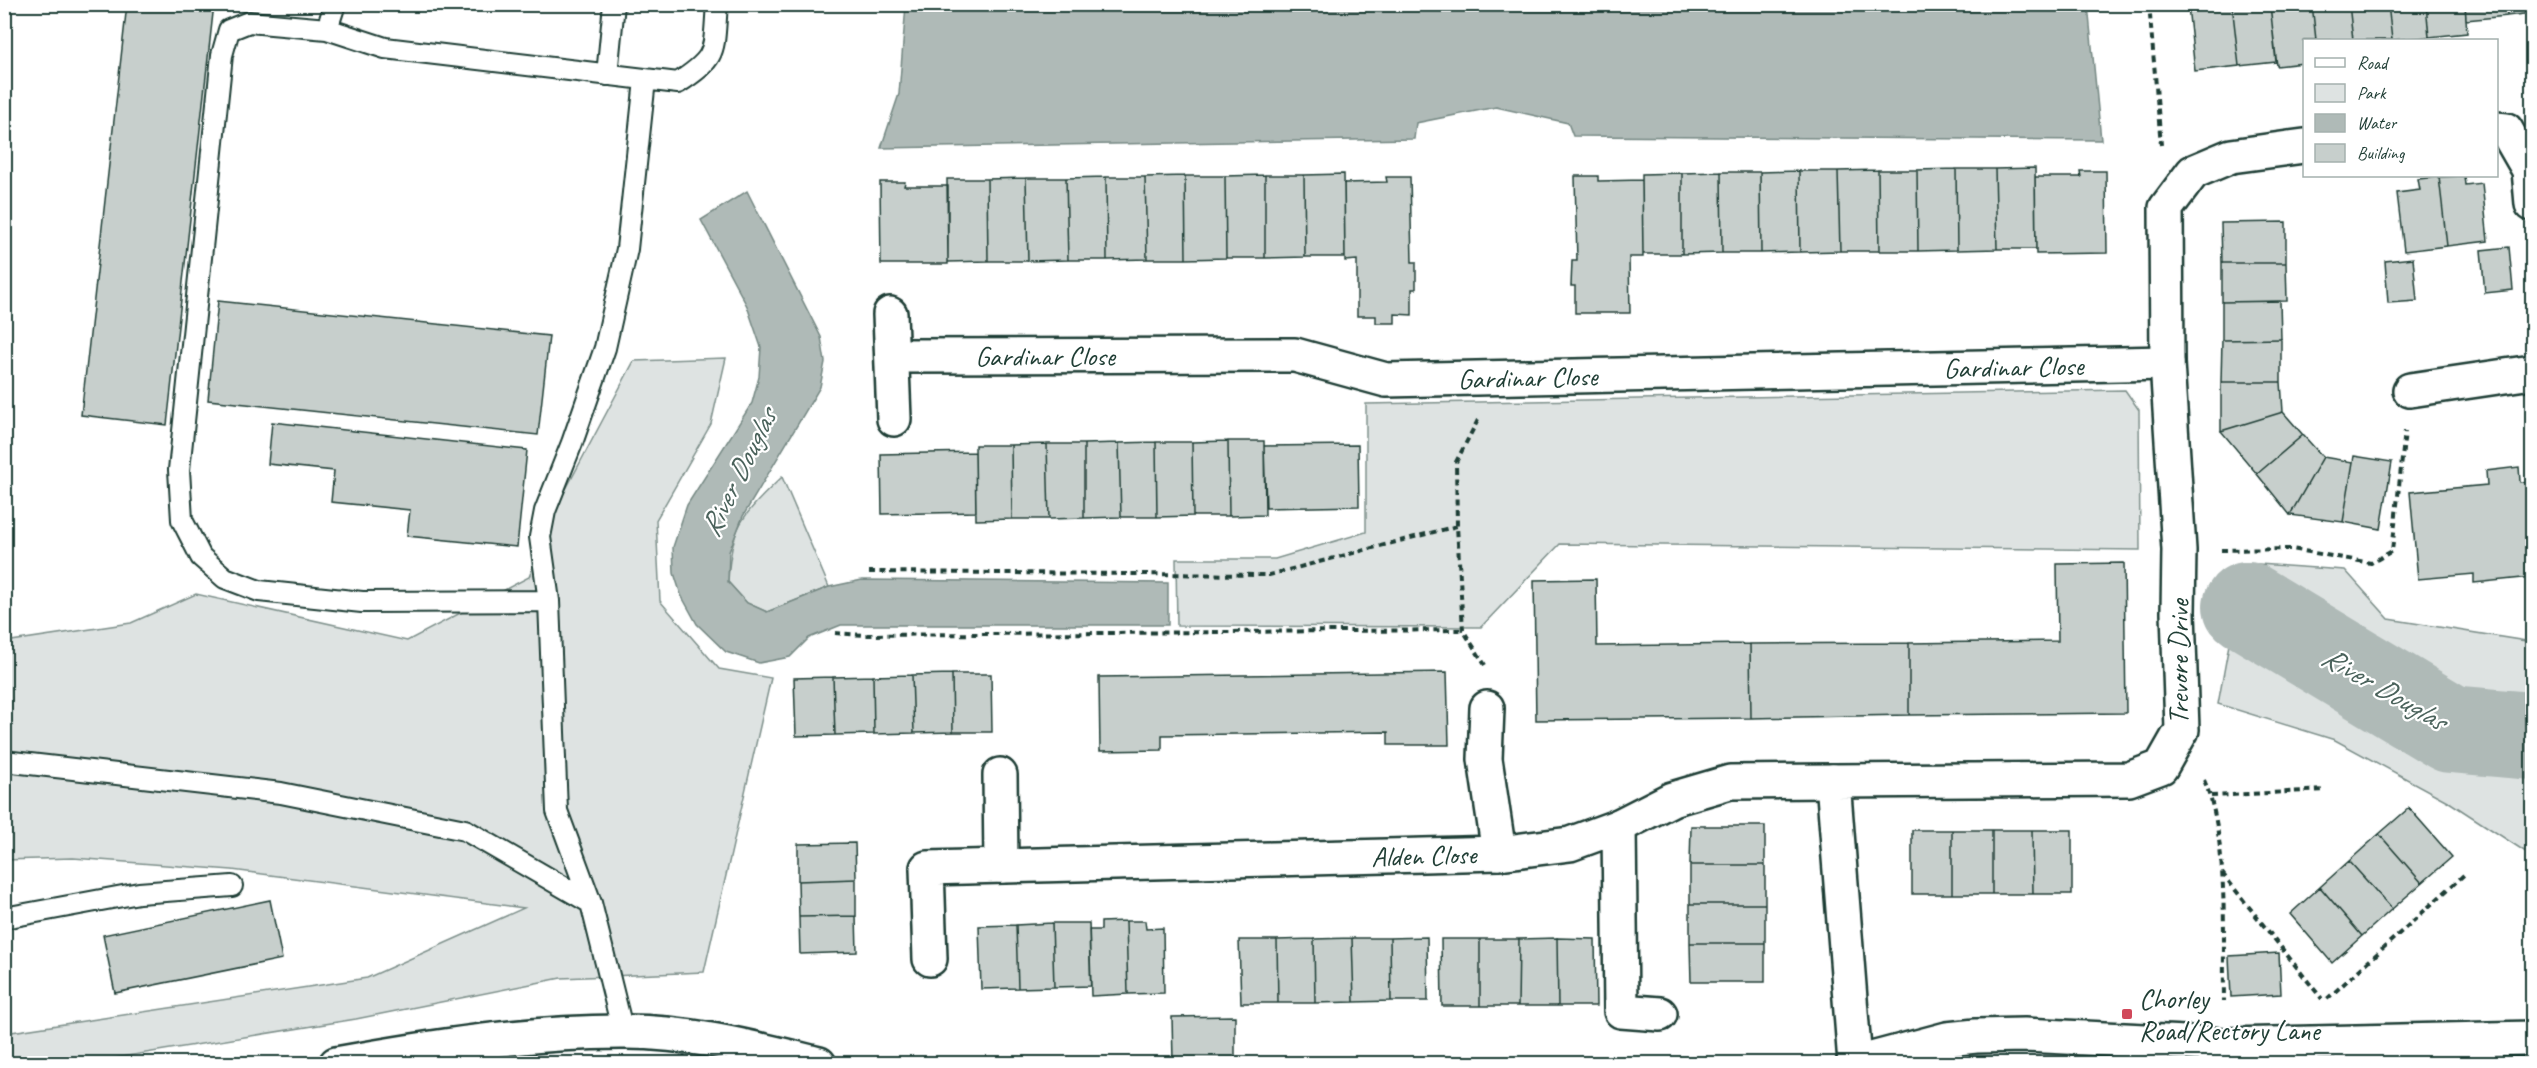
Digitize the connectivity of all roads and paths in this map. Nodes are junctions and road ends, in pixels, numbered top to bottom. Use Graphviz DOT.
graph roads {
  1 [pos="335,4"];
  2 [pos="614,4"];
  3 [pos="717,4"];
  4 [pos="2149,4"];
  5 [pos="327,29"];
  6 [pos="607,75"];
  7 [pos="645,80"];
  8 [pos="2498,129"];
  9 [pos="2303,146"];
  10 [pos="2532,204"];
  11 [pos="2166,208"];
  12 [pos="890,314"];
  13 [pos="891,356"];
  14 [pos="2167,363"];
  15 [pos="2532,372"];
  16 [pos="1501,377"];
  17 [pos="2410,390"];
  18 [pos="894,418"];
  19 [pos="1457,526"];
  20 [pos="2179,550"];
  21 [pos="869,572"];
  22 [pos="549,601"];
  23 [pos="1463,630"];
  24 [pos="835,633"];
  25 [pos="1490,674"];
  26 [pos="1487,708"];
  27 [pos="2182,730"];
  28 [pos="4,761"];
  29 [pos="1000,775"];
  30 [pos="1833,781"];
  31 [pos="2325,790"];
  32 [pos="2211,796"];
  33 [pos="1619,826"];
  34 [pos="1499,852"];
  35 [pos="1001,866"];
  36 [pos="2222,873"];
  37 [pos="2466,873"];
  38 [pos="232,886"];
  39 [pos="591,903"];
  40 [pos="4,918"];
  41 [pos="930,959"];
  42 [pos="2324,1001"];
  43 [pos="1660,1014"];
  44 [pos="623,1032"];
  45 [pos="2532,1038"];
  46 [pos="2361,1043"];
  47 [pos="2225,1044"];
  48 [pos="1854,1063"];
  49 [pos="336,1064"];
  50 [pos="819,1064"];
  1 -- 5 [label="lane"];
  2 -- 6 [label="lane"];
  3 -- 7 [label="lane"];
  4 -- 11 [label="path"];
  5 -- 6 [label="lane"];
  5 -- 22 [label="lane"];
  6 -- 7 [label="lane"];
  7 -- 22 [label="lane"];
  8 -- 10 [label="street"];
  9 -- 11 [label="street"];
  11 -- 14 [label="street, Trevore Drive"];
  12 -- 13 [label="street"];
  13 -- 16 [label="street, Gardinar Close"];
  13 -- 18 [label="street"];
  14 -- 16 [label="street, Gardinar Close"];
  14 -- 20 [label="street, Trevore Drive"];
  15 -- 17 [label="street"];
  16 -- 19 [label="path"];
  17 -- 20 [label="path"];
  19 -- 21 [label="path"];
  19 -- 23 [label="path"];
  20 -- 27 [label="street, Trevore Drive"];
  22 -- 39 [label="lane"];
  23 -- 24 [label="path"];
  23 -- 25 [label="path"];
  26 -- 34 [label="street"];
  27 -- 30 [label="street, Trevore Drive"];
  27 -- 32 [label="path"];
  28 -- 39 [label="lane"];
  29 -- 35 [label="street"];
  30 -- 33 [label="street, Alden Close"];
  30 -- 48 [label="street"];
  31 -- 32 [label="path"];
  32 -- 36 [label="path"];
  33 -- 34 [label="street, Alden Close"];
  33 -- 43 [label="street"];
  34 -- 35 [label="street, Alden Close"];
  35 -- 41 [label="street, Alden Close"];
  36 -- 42 [label="path"];
  36 -- 47 [label="path"];
  37 -- 42 [label="path"];
  38 -- 40 [label="lane"];
  39 -- 44 [label="lane"];
  42 -- 46 [label="path"];
  44 -- 49 [label="street"];
  44 -- 50 [label="street"];
  45 -- 46 [label="street"];
  46 -- 47 [label="street"];
  47 -- 48 [label="street"];
}
